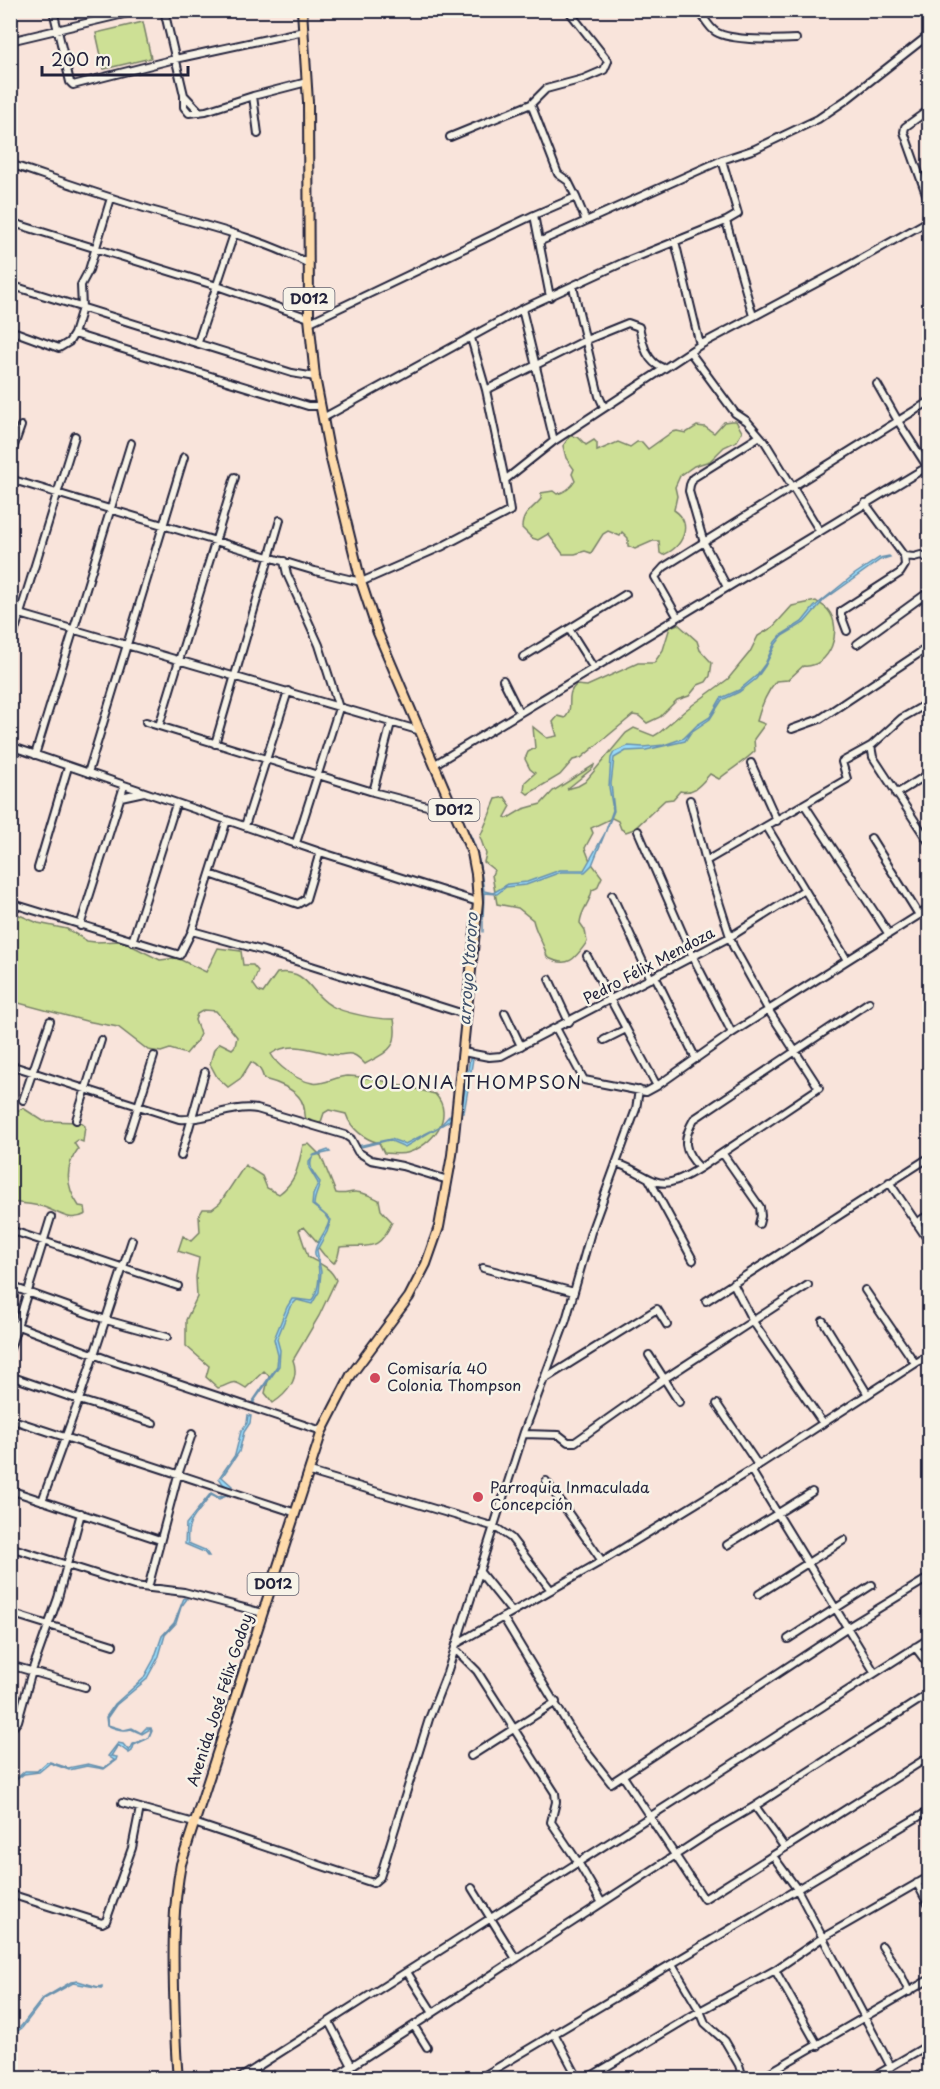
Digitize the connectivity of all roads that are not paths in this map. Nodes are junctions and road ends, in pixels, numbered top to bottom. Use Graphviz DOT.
graph roads {
  1 [pos="53,10"];
  2 [pos="141,10"];
  3 [pos="164,10"];
  4 [pos="302,10"];
  5 [pos="568,10"];
  6 [pos="698,10"];
  7 [pos="58,30"];
  8 [pos="304,31"];
  9 [pos="928,38"];
  10 [pos="796,39"];
  11 [pos="10,41"];
  12 [pos="175,59"];
  13 [pos="307,82"];
  14 [pos="184,95"];
  15 [pos="253,96"];
  16 [pos="531,104"];
  17 [pos="930,109"];
  18 [pos="200,112"];
  19 [pos="258,134"];
  20 [pos="450,137"];
  21 [pos="723,160"];
  22 [pos="10,164"];
  23 [pos="576,197"];
  24 [pos="111,198"];
  25 [pos="930,205"];
  26 [pos="534,215"];
  27 [pos="930,220"];
  28 [pos="586,221"];
  29 [pos="726,221"];
  30 [pos="10,222"];
  31 [pos="234,234"];
  32 [pos="541,241"];
  33 [pos="675,241"];
  34 [pos="96,248"];
  35 [pos="309,264"];
  36 [pos="10,285"];
  37 [pos="217,286"];
  38 [pos="573,287"];
  39 [pos="550,297"];
  40 [pos="82,308"];
  41 [pos="522,309"];
  42 [pos="753,316"];
  43 [pos="309,320"];
  44 [pos="10,330"];
  45 [pos="74,334"];
  46 [pos="471,338"];
  47 [pos="586,340"];
  48 [pos="198,342"];
  49 [pos="700,345"];
  50 [pos="690,352"];
  51 [pos="535,366"];
  52 [pos="663,368"];
  53 [pos="315,377"];
  54 [pos="877,384"];
  55 [pos="486,390"];
  56 [pos="930,401"];
  57 [pos="321,406"];
  58 [pos="604,407"];
  59 [pos="323,418"];
  60 [pos="898,421"];
  61 [pos="21,426"];
  62 [pos="75,436"];
  63 [pos="760,436"];
  64 [pos="554,441"];
  65 [pos="131,443"];
  66 [pos="10,457"];
  67 [pos="184,457"];
  68 [pos="929,467"];
  69 [pos="236,477"];
  70 [pos="10,479"];
  71 [pos="505,480"];
  72 [pos="791,487"];
  73 [pos="57,492"];
  74 [pos="865,503"];
  75 [pos="111,508"];
  76 [pos="280,520"];
  77 [pos="163,524"];
  78 [pos="819,530"];
  79 [pos="217,541"];
  80 [pos="704,543"];
  81 [pos="270,556"];
  82 [pos="904,556"];
  83 [pos="928,556"];
  84 [pos="284,561"];
  85 [pos="361,582"];
  86 [pos="727,587"];
  87 [pos="930,591"];
  88 [pos="626,594"];
  89 [pos="10,611"];
  90 [pos="21,614"];
  91 [pos="677,616"];
  92 [pos="569,628"];
  93 [pos="74,630"];
  94 [pos="847,631"];
  95 [pos="857,644"];
  96 [pos="128,645"];
  97 [pos="10,646"];
  98 [pos="930,646"];
  99 [pos="524,657"];
  100 [pos="179,661"];
  101 [pos="593,667"];
  102 [pos="235,676"];
  103 [pos="503,680"];
  104 [pos="288,691"];
  105 [pos="930,702"];
  106 [pos="339,708"];
  107 [pos="519,712"];
  108 [pos="146,722"];
  109 [pos="391,723"];
  110 [pos="159,726"];
  111 [pos="792,729"];
  112 [pos="421,732"];
  113 [pos="215,744"];
  114 [pos="871,746"];
  115 [pos="14,747"];
  116 [pos="35,754"];
  117 [pos="266,760"];
  118 [pos="751,763"];
  119 [pos="435,764"];
  120 [pos="68,767"];
  121 [pos="10,768"];
  122 [pos="88,773"];
  123 [pos="930,773"];
  124 [pos="317,775"];
  125 [pos="124,786"];
  126 [pos="144,792"];
  127 [pos="373,792"];
  128 [pos="896,794"];
  129 [pos="121,797"];
  130 [pos="690,800"];
  131 [pos="176,804"];
  132 [pos="804,804"];
  133 [pos="452,806"];
  134 [pos="227,820"];
  135 [pos="777,821"];
  136 [pos="245,826"];
  137 [pos="767,827"];
  138 [pos="638,831"];
  139 [pos="871,838"];
  140 [pos="929,841"];
  141 [pos="296,843"];
  142 [pos="320,852"];
  143 [pos="706,861"];
  144 [pos="38,868"];
  145 [pos="210,874"];
  146 [pos="804,890"];
  147 [pos="612,895"];
  148 [pos="478,902"];
  149 [pos="10,903"];
  150 [pos="930,908"];
  151 [pos="919,915"];
  152 [pos="80,926"];
  153 [pos="192,931"];
  154 [pos="888,933"];
  155 [pos="730,937"];
  156 [pos="132,942"];
  157 [pos="587,956"];
  158 [pos="693,957"];
  159 [pos="847,960"];
  160 [pos="653,978"];
  161 [pos="549,979"];
  162 [pos="610,1000"];
  163 [pos="869,1002"];
  164 [pos="769,1011"];
  165 [pos="505,1013"];
  166 [pos="467,1015"];
  167 [pos="50,1021"];
  168 [pos="569,1022"];
  169 [pos="556,1028"];
  170 [pos="626,1029"];
  171 [pos="732,1033"];
  172 [pos="100,1040"];
  173 [pos="604,1040"];
  174 [pos="521,1046"];
  175 [pos="796,1051"];
  176 [pos="463,1052"];
  177 [pos="154,1056"];
  178 [pos="696,1059"];
  179 [pos="10,1065"];
  180 [pos="33,1072"];
  181 [pos="205,1072"];
  182 [pos="657,1086"];
  183 [pos="86,1090"];
  184 [pos="639,1090"];
  185 [pos="23,1100"];
  186 [pos="138,1106"];
  187 [pos="76,1119"];
  188 [pos="192,1120"];
  189 [pos="128,1138"];
  190 [pos="723,1154"];
  191 [pos="182,1156"];
  192 [pos="930,1157"];
  193 [pos="616,1163"];
  194 [pos="700,1168"];
  195 [pos="649,1179"];
  196 [pos="448,1180"];
  197 [pos="889,1182"];
  198 [pos="930,1214"];
  199 [pos="51,1217"];
  200 [pos="916,1223"];
  201 [pos="759,1224"];
  202 [pos="10,1230"];
  203 [pos="44,1240"];
  204 [pos="132,1240"];
  205 [pos="930,1243"];
  206 [pos="693,1260"];
  207 [pos="123,1267"];
  208 [pos="483,1268"];
  209 [pos="733,1284"];
  210 [pos="808,1285"];
  211 [pos="10,1286"];
  212 [pos="178,1286"];
  213 [pos="865,1290"];
  214 [pos="28,1292"];
  215 [pos="574,1292"];
  216 [pos="706,1301"];
  217 [pos="106,1320"];
  218 [pos="752,1320"];
  219 [pos="823,1321"];
  220 [pos="10,1323"];
  221 [pos="667,1325"];
  222 [pos="18,1326"];
  223 [pos="167,1337"];
  224 [pos="10,1348"];
  225 [pos="94,1354"];
  226 [pos="649,1354"];
  227 [pos="930,1354"];
  228 [pos="915,1363"];
  229 [pos="10,1376"];
  230 [pos="664,1379"];
  231 [pos="543,1380"];
  232 [pos="867,1393"];
  233 [pos="79,1401"];
  234 [pos="679,1402"];
  235 [pos="717,1404"];
  236 [pos="10,1419"];
  237 [pos="822,1422"];
  238 [pos="153,1424"];
  239 [pos="322,1431"];
  240 [pos="192,1434"];
  241 [pos="524,1434"];
  242 [pos="65,1437"];
  243 [pos="758,1465"];
  244 [pos="751,1470"];
  245 [pos="310,1472"];
  246 [pos="178,1475"];
  247 [pos="546,1481"];
  248 [pos="10,1490"];
  249 [pos="812,1492"];
  250 [pos="42,1501"];
  251 [pos="81,1513"];
  252 [pos="296,1513"];
  253 [pos="778,1513"];
  254 [pos="495,1527"];
  255 [pos="160,1540"];
  256 [pos="844,1540"];
  257 [pos="727,1545"];
  258 [pos="10,1547"];
  259 [pos="602,1561"];
  260 [pos="808,1563"];
  261 [pos="66,1564"];
  262 [pos="479,1571"];
  263 [pos="930,1577"];
  264 [pos="872,1585"];
  265 [pos="148,1588"];
  266 [pos="551,1590"];
  267 [pos="759,1594"];
  268 [pos="836,1608"];
  269 [pos="512,1612"];
  270 [pos="10,1613"];
  271 [pos="263,1613"];
  272 [pos="503,1617"];
  273 [pos="48,1624"];
  274 [pos="848,1627"];
  275 [pos="930,1638"];
  276 [pos="788,1639"];
  277 [pos="113,1645"];
  278 [pos="456,1646"];
  279 [pos="915,1647"];
  280 [pos="10,1665"];
  281 [pos="930,1667"];
  282 [pos="32,1671"];
  283 [pos="875,1672"];
  284 [pos="85,1687"];
  285 [pos="930,1693"];
  286 [pos="556,1702"];
  287 [pos="10,1728"];
  288 [pos="514,1729"];
  289 [pos="471,1756"];
  290 [pos="930,1756"];
  291 [pos="623,1776"];
  292 [pos="122,1803"];
  293 [pos="755,1806"];
  294 [pos="140,1808"];
  295 [pos="930,1810"];
  296 [pos="651,1816"];
  297 [pos="194,1823"];
  298 [pos="785,1848"];
  299 [pos="675,1855"];
  300 [pos="773,1856"];
  301 [pos="578,1862"];
  302 [pos="930,1876"];
  303 [pos="916,1883"];
  304 [pos="472,1888"];
  305 [pos="797,1889"];
  306 [pos="10,1894"];
  307 [pos="602,1903"];
  308 [pos="930,1908"];
  309 [pos="491,1918"];
  310 [pos="822,1938"];
  311 [pos="882,1946"];
  312 [pos="516,1959"];
  313 [pos="672,1964"];
  314 [pos="775,1970"];
  315 [pos="407,1972"];
  316 [pos="930,1979"];
  317 [pos="909,1992"];
  318 [pos="700,2011"];
  319 [pos="433,2013"];
  320 [pos="864,2018"];
  321 [pos="329,2022"];
  322 [pos="414,2026"];
  323 [pos="554,2033"];
  324 [pos="930,2044"];
  325 [pos="818,2046"];
  326 [pos="427,2047"];
  327 [pos="352,2066"];
  328 [pos="891,2067"];
  329 [pos="252,2071"];
  330 [pos="344,2071"];
  331 [pos="178,2079"];
  332 [pos="240,2079"];
  333 [pos="256,2079"];
  334 [pos="333,2079"];
  335 [pos="349,2079"];
  336 [pos="480,2079"];
  337 [pos="578,2079"];
  338 [pos="588,2079"];
  339 [pos="744,2079"];
  340 [pos="760,2079"];
  341 [pos="871,2079"];
  1 -- 7 [label="street"];
  2 -- 7 [label="street"];
  3 -- 12 [label="street"];
  4 -- 8 [label="main road, D012"];
  5 -- 16 [label="street"];
  6 -- 10 [label="street"];
  7 -- 11 [label="street"];
  7 -- 12 [label="street"];
  8 -- 12 [label="street"];
  8 -- 13 [label="main road, D012"];
  9 -- 21 [label="street"];
  12 -- 14 [label="street"];
  13 -- 15 [label="street"];
  13 -- 35 [label="main road, D012"];
  14 -- 18 [label="street"];
  14 -- 18 [label="street"];
  15 -- 18 [label="street"];
  15 -- 19 [label="street"];
  16 -- 20 [label="street"];
  16 -- 23 [label="street"];
  17 -- 25 [label="street"];
  21 -- 28 [label="street"];
  21 -- 29 [label="street"];
  22 -- 24 [label="street"];
  23 -- 26 [label="street"];
  23 -- 28 [label="street"];
  24 -- 31 [label="street"];
  24 -- 34 [label="street"];
  26 -- 32 [label="street"];
  26 -- 43 [label="street"];
  27 -- 42 [label="street"];
  28 -- 32 [label="street"];
  29 -- 33 [label="street"];
  29 -- 42 [label="street"];
  30 -- 34 [label="street"];
  31 -- 35 [label="street"];
  31 -- 37 [label="street"];
  32 -- 39 [label="street"];
  33 -- 38 [label="street"];
  33 -- 49 [label="street"];
  34 -- 37 [label="street"];
  34 -- 40 [label="street"];
  35 -- 43 [label="main road, D012"];
  36 -- 40 [label="street"];
  37 -- 43 [label="street"];
  37 -- 48 [label="street"];
  38 -- 39 [label="street"];
  38 -- 47 [label="street"];
  39 -- 41 [label="street"];
  40 -- 45 [label="street"];
  40 -- 48 [label="street"];
  41 -- 46 [label="street"];
  41 -- 51 [label="street"];
  42 -- 49 [label="street"];
  43 -- 53 [label="main road, D012"];
  44 -- 45 [label="street"];
  45 -- 57 [label="street"];
  46 -- 55 [label="street"];
  46 -- 59 [label="street"];
  47 -- 51 [label="street"];
  47 -- 52 [label="street"];
  47 -- 58 [label="street"];
  48 -- 53 [label="street"];
  49 -- 50 [label="street"];
  50 -- 52 [label="street"];
  50 -- 63 [label="street"];
  51 -- 55 [label="street"];
  51 -- 64 [label="street"];
  52 -- 58 [label="street"];
  53 -- 57 [label="main road, D012"];
  54 -- 60 [label="street"];
  55 -- 71 [label="street"];
  56 -- 60 [label="street"];
  57 -- 59 [label="main road, D012"];
  58 -- 64 [label="street"];
  59 -- 85 [label="main road, D012"];
  60 -- 68 [label="street"];
  60 -- 72 [label="street"];
  61 -- 66 [label="street"];
  62 -- 73 [label="street"];
  63 -- 72 [label="street"];
  63 -- 80 [label="street"];
  64 -- 71 [label="street"];
  65 -- 75 [label="street"];
  67 -- 77 [label="street"];
  68 -- 74 [label="street"];
  69 -- 79 [label="street"];
  70 -- 73 [label="street"];
  71 -- 85 [label="street"];
  72 -- 78 [label="street"];
  72 -- 80 [label="street"];
  73 -- 75 [label="street"];
  73 -- 90 [label="street"];
  74 -- 78 [label="street"];
  74 -- 82 [label="street"];
  75 -- 77 [label="street"];
  75 -- 93 [label="street"];
  76 -- 81 [label="street"];
  77 -- 79 [label="street"];
  77 -- 96 [label="street"];
  78 -- 86 [label="street"];
  79 -- 81 [label="street"];
  79 -- 100 [label="street"];
  80 -- 86 [label="street"];
  80 -- 91 [label="street"];
  81 -- 84 [label="street"];
  81 -- 102 [label="street"];
  82 -- 83 [label="street"];
  82 -- 94 [label="street"];
  84 -- 85 [label="street"];
  84 -- 106 [label="street"];
  85 -- 112 [label="main road, D012"];
  86 -- 91 [label="street"];
  87 -- 95 [label="street"];
  88 -- 92 [label="street"];
  89 -- 90 [label="street"];
  90 -- 93 [label="street"];
  90 -- 97 [label="street"];
  91 -- 101 [label="street"];
  92 -- 99 [label="street"];
  92 -- 101 [label="street"];
  93 -- 96 [label="street"];
  93 -- 116 [label="street"];
  96 -- 100 [label="street"];
  96 -- 122 [label="street"];
  98 -- 111 [label="street"];
  100 -- 102 [label="street"];
  100 -- 110 [label="street"];
  101 -- 107 [label="street"];
  102 -- 104 [label="street"];
  102 -- 113 [label="street"];
  103 -- 107 [label="street"];
  104 -- 106 [label="street"];
  104 -- 117 [label="street"];
  105 -- 114 [label="street"];
  106 -- 109 [label="street"];
  106 -- 124 [label="street"];
  107 -- 119 [label="street"];
  108 -- 110 [label="street"];
  109 -- 112 [label="street"];
  109 -- 127 [label="street"];
  110 -- 113 [label="street"];
  112 -- 119 [label="main road, D012"];
  113 -- 117 [label="street"];
  114 -- 128 [label="street"];
  114 -- 132 [label="street"];
  115 -- 116 [label="street"];
  115 -- 121 [label="street"];
  116 -- 120 [label="street"];
  117 -- 124 [label="street"];
  117 -- 136 [label="street"];
  118 -- 135 [label="street"];
  119 -- 133 [label="main road, D012"];
  120 -- 122 [label="street"];
  120 -- 144 [label="street"];
  122 -- 125 [label="street"];
  123 -- 128 [label="street"];
  124 -- 127 [label="street"];
  124 -- 141 [label="street"];
  125 -- 126 [label="street"];
  125 -- 129 [label="street"];
  126 -- 129 [label="street"];
  126 -- 131 [label="street"];
  127 -- 133 [label="street"];
  128 -- 140 [label="street"];
  129 -- 152 [label="street"];
  130 -- 143 [label="street"];
  131 -- 134 [label="street"];
  131 -- 156 [label="street"];
  132 -- 135 [label="street"];
  132 -- 154 [label="street"];
  133 -- 148 [label="main road, D012"];
  134 -- 136 [label="street"];
  134 -- 145 [label="street"];
  135 -- 137 [label="street"];
  136 -- 141 [label="street"];
  137 -- 143 [label="street"];
  137 -- 146 [label="street"];
  138 -- 158 [label="street"];
  139 -- 151 [label="street"];
  141 -- 142 [label="street"];
  142 -- 145 [label="street"];
  142 -- 148 [label="street"];
  143 -- 155 [label="street"];
  145 -- 153 [label="street"];
  146 -- 155 [label="street, Pedro Félix Mendoza"];
  146 -- 159 [label="street"];
  147 -- 160 [label="street"];
  148 -- 166 [label="main road, D012"];
  149 -- 152 [label="street"];
  150 -- 151 [label="street"];
  151 -- 154 [label="street"];
  152 -- 156 [label="street"];
  153 -- 156 [label="street"];
  153 -- 166 [label="street"];
  154 -- 159 [label="street"];
  155 -- 158 [label="street, Pedro Félix Mendoza"];
  155 -- 164 [label="street"];
  157 -- 162 [label="street"];
  158 -- 160 [label="street, Pedro Félix Mendoza"];
  158 -- 171 [label="street"];
  159 -- 164 [label="street"];
  160 -- 162 [label="street, Pedro Félix Mendoza"];
  160 -- 178 [label="street"];
  161 -- 168 [label="street"];
  162 -- 168 [label="street, Pedro Félix Mendoza"];
  162 -- 170 [label="street"];
  163 -- 175 [label="street"];
  164 -- 171 [label="street"];
  164 -- 175 [label="street"];
  165 -- 174 [label="street"];
  166 -- 176 [label="main road, D012"];
  167 -- 180 [label="street"];
  168 -- 169 [label="street, Pedro Félix Mendoza"];
  169 -- 174 [label="street, Pedro Félix Mendoza"];
  169 -- 184 [label="street"];
  170 -- 173 [label="street"];
  170 -- 182 [label="street"];
  171 -- 178 [label="street"];
  172 -- 183 [label="street"];
  174 -- 176 [label="street, Pedro Félix Mendoza"];
  175 -- 190 [label="street"];
  175 -- 194 [label="street"];
  176 -- 196 [label="main road, Avenida José Félix Godoy / D012"];
  177 -- 186 [label="street"];
  178 -- 182 [label="street"];
  179 -- 180 [label="street"];
  180 -- 183 [label="street"];
  180 -- 185 [label="street"];
  181 -- 188 [label="street"];
  182 -- 184 [label="street"];
  183 -- 186 [label="street"];
  183 -- 187 [label="street"];
  184 -- 193 [label="street"];
  186 -- 188 [label="street"];
  186 -- 189 [label="street"];
  188 -- 191 [label="street"];
  188 -- 196 [label="street"];
  190 -- 194 [label="street"];
  190 -- 201 [label="street"];
  192 -- 197 [label="street"];
  193 -- 195 [label="street"];
  193 -- 215 [label="street"];
  194 -- 195 [label="street"];
  195 -- 206 [label="street"];
  196 -- 239 [label="main road, Avenida José Félix Godoy / D012"];
  197 -- 200 [label="street"];
  197 -- 209 [label="street"];
  198 -- 200 [label="street"];
  199 -- 203 [label="street"];
  200 -- 205 [label="street"];
  202 -- 203 [label="street"];
  203 -- 207 [label="street"];
  203 -- 214 [label="street"];
  204 -- 207 [label="street"];
  207 -- 212 [label="street"];
  207 -- 217 [label="street"];
  208 -- 215 [label="street"];
  209 -- 216 [label="street"];
  209 -- 218 [label="street"];
  210 -- 218 [label="street"];
  211 -- 214 [label="street"];
  213 -- 228 [label="street"];
  214 -- 217 [label="street"];
  214 -- 222 [label="street"];
  215 -- 231 [label="street"];
  217 -- 223 [label="street"];
  217 -- 225 [label="street"];
  218 -- 230 [label="street"];
  218 -- 237 [label="street"];
  219 -- 232 [label="street"];
  220 -- 222 [label="street"];
  221 -- 231 [label="street"];
  222 -- 224 [label="street"];
  222 -- 225 [label="street"];
  225 -- 233 [label="street"];
  225 -- 239 [label="street"];
  226 -- 230 [label="street"];
  227 -- 228 [label="street"];
  228 -- 232 [label="street"];
  229 -- 233 [label="street"];
  230 -- 234 [label="street"];
  230 -- 241 [label="street"];
  231 -- 241 [label="street"];
  232 -- 237 [label="street"];
  233 -- 238 [label="street"];
  233 -- 242 [label="street"];
  235 -- 243 [label="street"];
  236 -- 242 [label="street"];
  237 -- 243 [label="street"];
  239 -- 245 [label="main road, Avenida José Félix Godoy / D012"];
  240 -- 246 [label="street"];
  241 -- 254 [label="street"];
  242 -- 246 [label="street"];
  242 -- 250 [label="street"];
  243 -- 244 [label="street"];
  244 -- 253 [label="street"];
  244 -- 259 [label="street"];
  245 -- 252 [label="main road, Avenida José Félix Godoy / D012"];
  245 -- 254 [label="street"];
  246 -- 252 [label="street"];
  246 -- 255 [label="street"];
  247 -- 259 [label="street"];
  248 -- 250 [label="street"];
  249 -- 253 [label="street"];
  250 -- 251 [label="street"];
  251 -- 255 [label="street"];
  251 -- 261 [label="street"];
  252 -- 271 [label="main road, Avenida José Félix Godoy / D012"];
  253 -- 257 [label="street"];
  253 -- 260 [label="street"];
  254 -- 262 [label="street"];
  254 -- 266 [label="street"];
  255 -- 265 [label="street"];
  256 -- 260 [label="street"];
  258 -- 261 [label="street"];
  259 -- 266 [label="street"];
  260 -- 267 [label="street"];
  260 -- 268 [label="street"];
  261 -- 265 [label="street"];
  261 -- 273 [label="street"];
  262 -- 269 [label="street"];
  262 -- 278 [label="street"];
  263 -- 274 [label="street"];
  264 -- 268 [label="street"];
  265 -- 271 [label="street"];
  266 -- 269 [label="street"];
  268 -- 274 [label="street"];
  268 -- 276 [label="street"];
  269 -- 272 [label="street"];
  270 -- 273 [label="street"];
  271 -- 297 [label="main road, Avenida José Félix Godoy / D012"];
  272 -- 278 [label="street"];
  272 -- 286 [label="street"];
  273 -- 277 [label="street"];
  273 -- 282 [label="street"];
  274 -- 283 [label="street"];
  274 -- 291 [label="street"];
  275 -- 279 [label="street"];
  278 -- 288 [label="street"];
  278 -- 297 [label="street"];
  279 -- 281 [label="street"];
  279 -- 283 [label="street"];
  280 -- 282 [label="street"];
  282 -- 284 [label="street"];
  282 -- 287 [label="street"];
  283 -- 296 [label="street"];
  285 -- 293 [label="street"];
  286 -- 288 [label="street"];
  286 -- 291 [label="street"];
  288 -- 289 [label="street"];
  288 -- 301 [label="street"];
  290 -- 298 [label="street"];
  291 -- 296 [label="street"];
  292 -- 294 [label="street"];
  293 -- 298 [label="street"];
  293 -- 299 [label="street"];
  294 -- 297 [label="street"];
  294 -- 306 [label="street"];
  295 -- 305 [label="street"];
  296 -- 299 [label="street"];
  296 -- 301 [label="street"];
  297 -- 331 [label="main road, Avenida José Félix Godoy / D012"];
  298 -- 300 [label="street"];
  299 -- 300 [label="street"];
  299 -- 307 [label="street"];
  300 -- 305 [label="street"];
  301 -- 307 [label="street"];
  301 -- 309 [label="street"];
  302 -- 303 [label="street"];
  303 -- 308 [label="street"];
  303 -- 310 [label="street"];
  304 -- 309 [label="street"];
  305 -- 310 [label="street"];
  305 -- 313 [label="street"];
  307 -- 312 [label="street"];
  309 -- 312 [label="street"];
  309 -- 315 [label="street"];
  310 -- 314 [label="street"];
  310 -- 320 [label="street"];
  311 -- 317 [label="street"];
  312 -- 319 [label="street"];
  313 -- 318 [label="street"];
  313 -- 323 [label="street"];
  314 -- 318 [label="street"];
  314 -- 325 [label="street"];
  315 -- 319 [label="street"];
  315 -- 321 [label="street"];
  316 -- 317 [label="street"];
  317 -- 320 [label="street"];
  318 -- 338 [label="street"];
  318 -- 339 [label="street"];
  319 -- 322 [label="street"];
  320 -- 325 [label="street"];
  320 -- 328 [label="street"];
  321 -- 327 [label="street"];
  321 -- 329 [label="street"];
  322 -- 326 [label="street"];
  322 -- 327 [label="street"];
  323 -- 336 [label="street"];
  323 -- 337 [label="street"];
  324 -- 328 [label="street"];
  325 -- 340 [label="street"];
  327 -- 330 [label="street"];
  328 -- 341 [label="street"];
  329 -- 332 [label="street"];
  329 -- 333 [label="street"];
  330 -- 334 [label="street"];
  330 -- 335 [label="street"];
}
